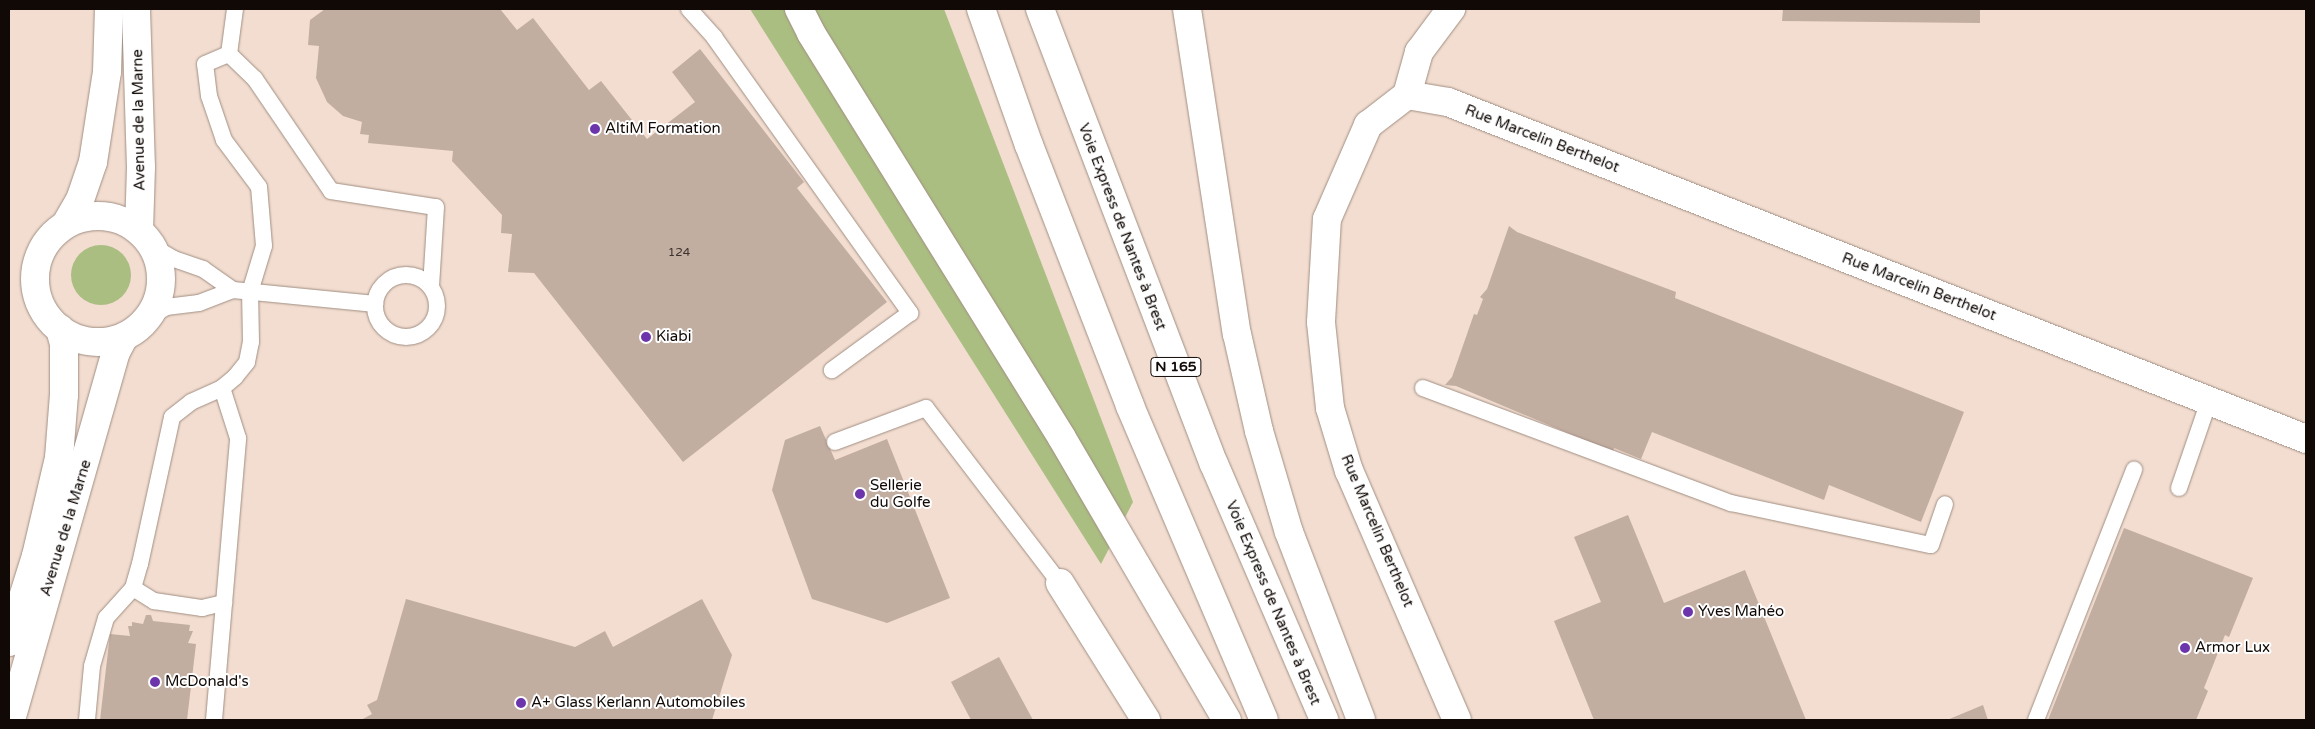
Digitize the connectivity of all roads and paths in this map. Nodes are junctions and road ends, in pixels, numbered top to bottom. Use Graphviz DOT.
graph roads {
  1 [pos="109,9"];
  2 [pos="136,9"];
  3 [pos="235,9"];
  4 [pos="689,9"];
  5 [pos="782,9"];
  6 [pos="799,9"];
  7 [pos="981,9"];
  8 [pos="1040,9"];
  9 [pos="1187,9"];
  10 [pos="1196,9"];
  11 [pos="1451,9"];
  12 [pos="811,33"];
  13 [pos="229,54"];
  14 [pos="1196,57"];
  15 [pos="1407,95"];
  16 [pos="66,224"];
  17 [pos="146,239"];
  18 [pos="431,286"];
  19 [pos="233,290"];
  20 [pos="250,292"];
  21 [pos="375,304"];
  22 [pos="149,317"];
  23 [pos="60,329"];
  24 [pos="124,336"];
  25 [pos="832,370"];
  26 [pos="222,388"];
  27 [pos="1423,388"];
  28 [pos="2209,401"];
  29 [pos="2306,439"];
  30 [pos="835,442"];
  31 [pos="2134,470"];
  32 [pos="2179,488"];
  33 [pos="1945,504"];
  34 [pos="1060,583"];
  35 [pos="132,588"];
  36 [pos="224,603"];
  37 [pos="9,642"];
  38 [pos="11,720"];
  39 [pos="87,720"];
  40 [pos="214,720"];
  41 [pos="1146,720"];
  42 [pos="1227,720"];
  43 [pos="1264,720"];
  44 [pos="1324,720"];
  45 [pos="1361,720"];
  46 [pos="1457,720"];
  47 [pos="2036,720"];
  1 -- 16 [label="main road, Avenue de la Marne"];
  2 -- 17 [label="main road, Avenue de la Marne"];
  3 -- 13 [label="lane"];
  4 -- 25 [label="lane"];
  5 -- 12 [label="main road"];
  6 -- 12 [label="main road"];
  7 -- 43 [label="main road"];
  8 -- 44 [label="main road, Voie Express de Nantes à Brest / N 165"];
  9 -- 14 [label="main road"];
  10 -- 14 [label="main road"];
  11 -- 15 [label="main road"];
  12 -- 42 [label="main road"];
  13 -- 18 [label="lane"];
  13 -- 20 [label="lane"];
  14 -- 45 [label="main road"];
  15 -- 28 [label="main road, Rue Marcelin Berthelot"];
  15 -- 46 [label="main road, Rue Marcelin Berthelot"];
  16 -- 17 [label="main road"];
  16 -- 23 [label="main road"];
  17 -- 19 [label="lane"];
  17 -- 22 [label="main road"];
  18 -- 21 [label="lane"];
  18 -- 21 [label="lane"];
  19 -- 20 [label="lane"];
  19 -- 22 [label="lane"];
  20 -- 21 [label="lane"];
  20 -- 26 [label="lane"];
  22 -- 24 [label="main road"];
  23 -- 24 [label="main road"];
  23 -- 37 [label="main road, Avenue de la Marne"];
  24 -- 38 [label="main road, Avenue de la Marne"];
  26 -- 35 [label="lane"];
  26 -- 36 [label="lane"];
  27 -- 33 [label="lane"];
  28 -- 29 [label="main road, Rue Marcelin Berthelot"];
  28 -- 32 [label="lane"];
  30 -- 34 [label="lane"];
  31 -- 47 [label="lane"];
  34 -- 41 [label="main road"];
  35 -- 36 [label="lane"];
  35 -- 39 [label="lane"];
  36 -- 40 [label="lane"];
}
